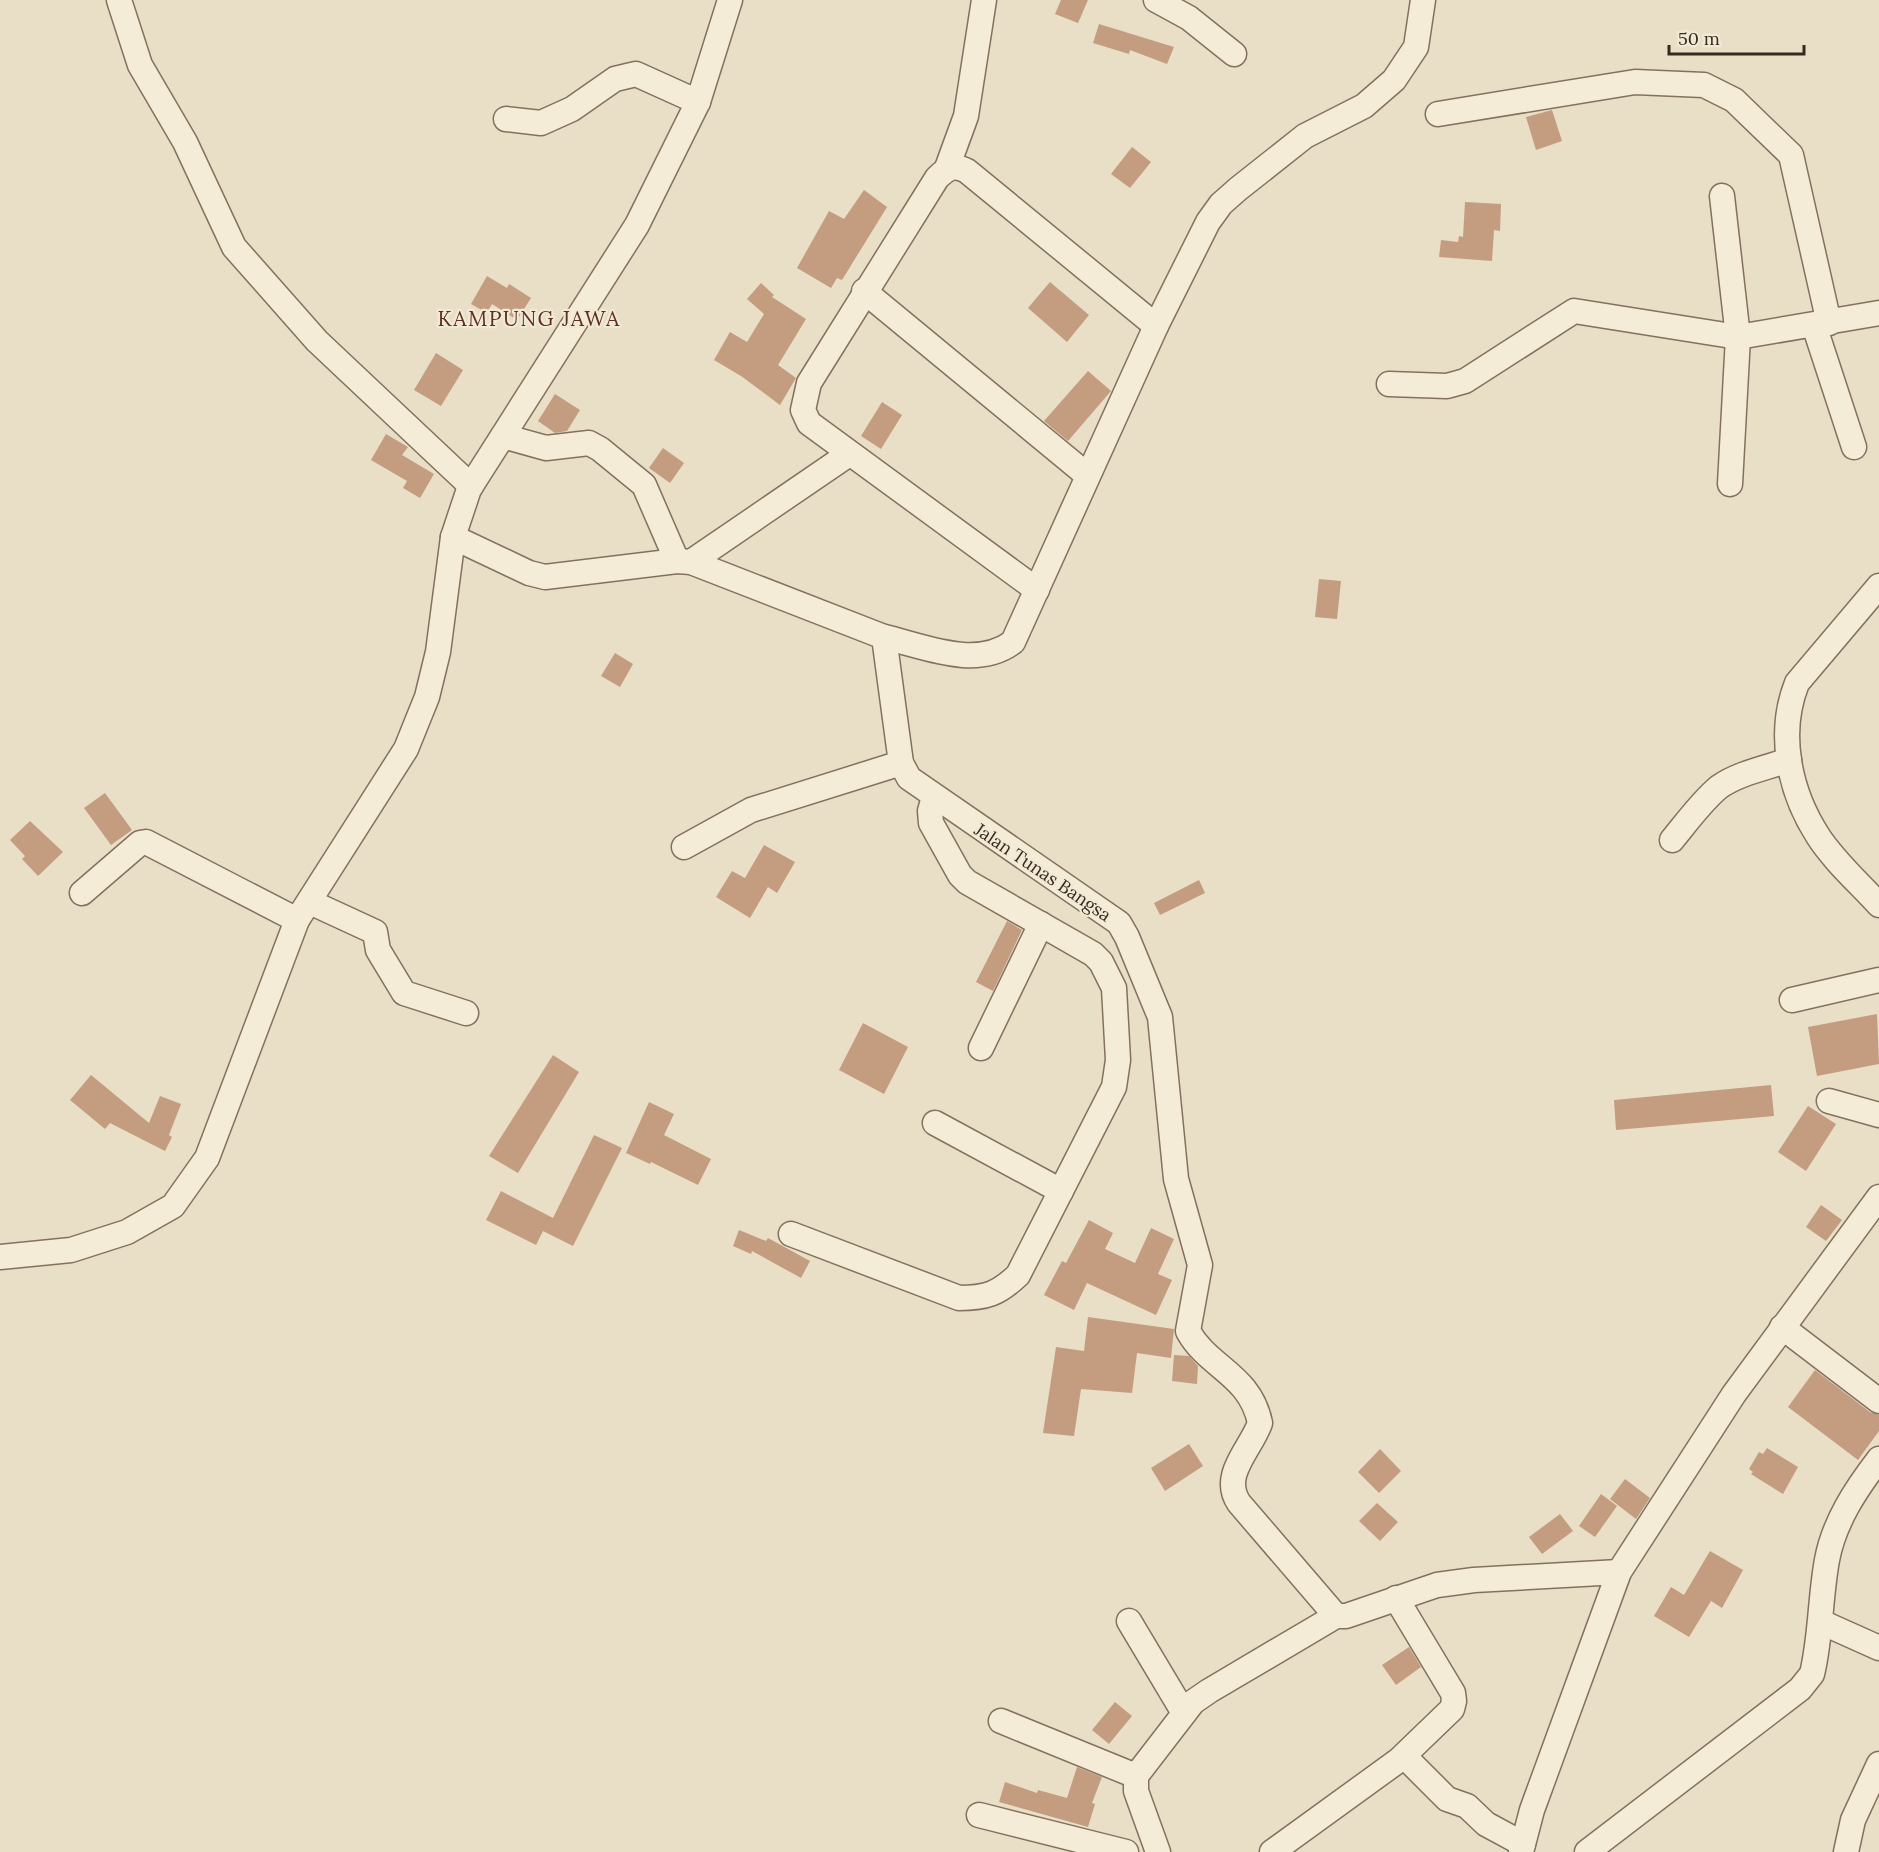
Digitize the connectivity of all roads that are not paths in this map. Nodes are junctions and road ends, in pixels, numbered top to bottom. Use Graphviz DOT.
graph roads {
  1 [pos="119,0"];
  2 [pos="730,0"];
  3 [pos="984,0"];
  4 [pos="1156,0"];
  5 [pos="1423,0"];
  6 [pos="1234,54"];
  7 [pos="698,102"];
  8 [pos="1438,114"];
  9 [pos="506,119"];
  10 [pos="947,168"];
  11 [pos="1722,196"];
  12 [pos="864,291"];
  13 [pos="1879,313"];
  14 [pos="1822,324"];
  15 [pos="1156,326"];
  16 [pos="1738,337"];
  17 [pos="1389,384"];
  18 [pos="503,436"];
  19 [pos="1854,447"];
  20 [pos="849,454"];
  21 [pos="1087,475"];
  22 [pos="1730,484"];
  23 [pos="471,486"];
  24 [pos="453,537"];
  25 [pos="684,561"];
  26 [pos="1879,586"];
  27 [pos="1037,590"];
  28 [pos="884,637"];
  29 [pos="1789,760"];
  30 [pos="901,763"];
  31 [pos="934,797"];
  32 [pos="1672,840"];
  33 [pos="684,847"];
  34 [pos="82,893"];
  35 [pos="1879,905"];
  36 [pos="303,911"];
  37 [pos="1041,924"];
  38 [pos="1879,980"];
  39 [pos="1792,1000"];
  40 [pos="466,1014"];
  41 [pos="981,1048"];
  42 [pos="1829,1101"];
  43 [pos="1879,1115"];
  44 [pos="935,1122"];
  45 [pos="1061,1191"];
  46 [pos="1879,1197"];
  47 [pos="792,1234"];
  48 [pos="0,1257"];
  49 [pos="1782,1327"];
  50 [pos="1879,1401"];
  51 [pos="1879,1459"];
  52 [pos="1619,1572"];
  53 [pos="1396,1598"];
  54 [pos="1336,1616"];
  55 [pos="1129,1621"];
  56 [pos="1821,1622"];
  57 [pos="1879,1648"];
  58 [pos="1184,1713"];
  59 [pos="1001,1721"];
  60 [pos="1404,1756"];
  61 [pos="1879,1764"];
  62 [pos="1136,1776"];
  63 [pos="980,1815"];
  64 [pos="1522,1848"];
  65 [pos="1126,1852"];
  66 [pos="1158,1852"];
  67 [pos="1272,1852"];
  68 [pos="1587,1852"];
  69 [pos="1846,1852"];
  1 -- 23 [label="street"];
  2 -- 7 [label="street"];
  3 -- 10 [label="street"];
  4 -- 6 [label="street"];
  5 -- 15 [label="street"];
  7 -- 9 [label="street"];
  7 -- 18 [label="street"];
  8 -- 14 [label="street"];
  10 -- 12 [label="street"];
  10 -- 15 [label="street"];
  11 -- 16 [label="street"];
  12 -- 20 [label="street"];
  12 -- 21 [label="street"];
  13 -- 14 [label="street"];
  14 -- 16 [label="street"];
  14 -- 19 [label="street"];
  15 -- 21 [label="street"];
  16 -- 17 [label="street"];
  16 -- 22 [label="street"];
  18 -- 23 [label="street"];
  18 -- 25 [label="street"];
  20 -- 25 [label="street"];
  20 -- 27 [label="street"];
  21 -- 27 [label="street"];
  23 -- 24 [label="street"];
  24 -- 25 [label="street"];
  24 -- 36 [label="street"];
  25 -- 28 [label="street"];
  26 -- 29 [label="street"];
  27 -- 28 [label="street"];
  28 -- 30 [label="street"];
  29 -- 32 [label="street"];
  29 -- 35 [label="street"];
  30 -- 31 [label="street, Jalan Tunas Bangsa"];
  30 -- 33 [label="street"];
  31 -- 37 [label="street"];
  31 -- 54 [label="street, Jalan Tunas Bangsa"];
  34 -- 36 [label="street"];
  36 -- 40 [label="street"];
  36 -- 48 [label="street"];
  37 -- 41 [label="street"];
  37 -- 45 [label="street"];
  38 -- 39 [label="street"];
  42 -- 43 [label="street"];
  44 -- 45 [label="street"];
  45 -- 47 [label="street"];
  46 -- 49 [label="street"];
  49 -- 50 [label="street"];
  49 -- 52 [label="street"];
  51 -- 56 [label="street"];
  52 -- 53 [label="street"];
  52 -- 64 [label="street"];
  53 -- 54 [label="street"];
  53 -- 60 [label="street"];
  54 -- 58 [label="street"];
  55 -- 58 [label="street"];
  56 -- 57 [label="street"];
  56 -- 68 [label="street"];
  58 -- 62 [label="street"];
  59 -- 62 [label="street"];
  60 -- 64 [label="street"];
  60 -- 67 [label="street"];
  61 -- 69 [label="street"];
  62 -- 66 [label="street"];
  63 -- 65 [label="street"];
}
